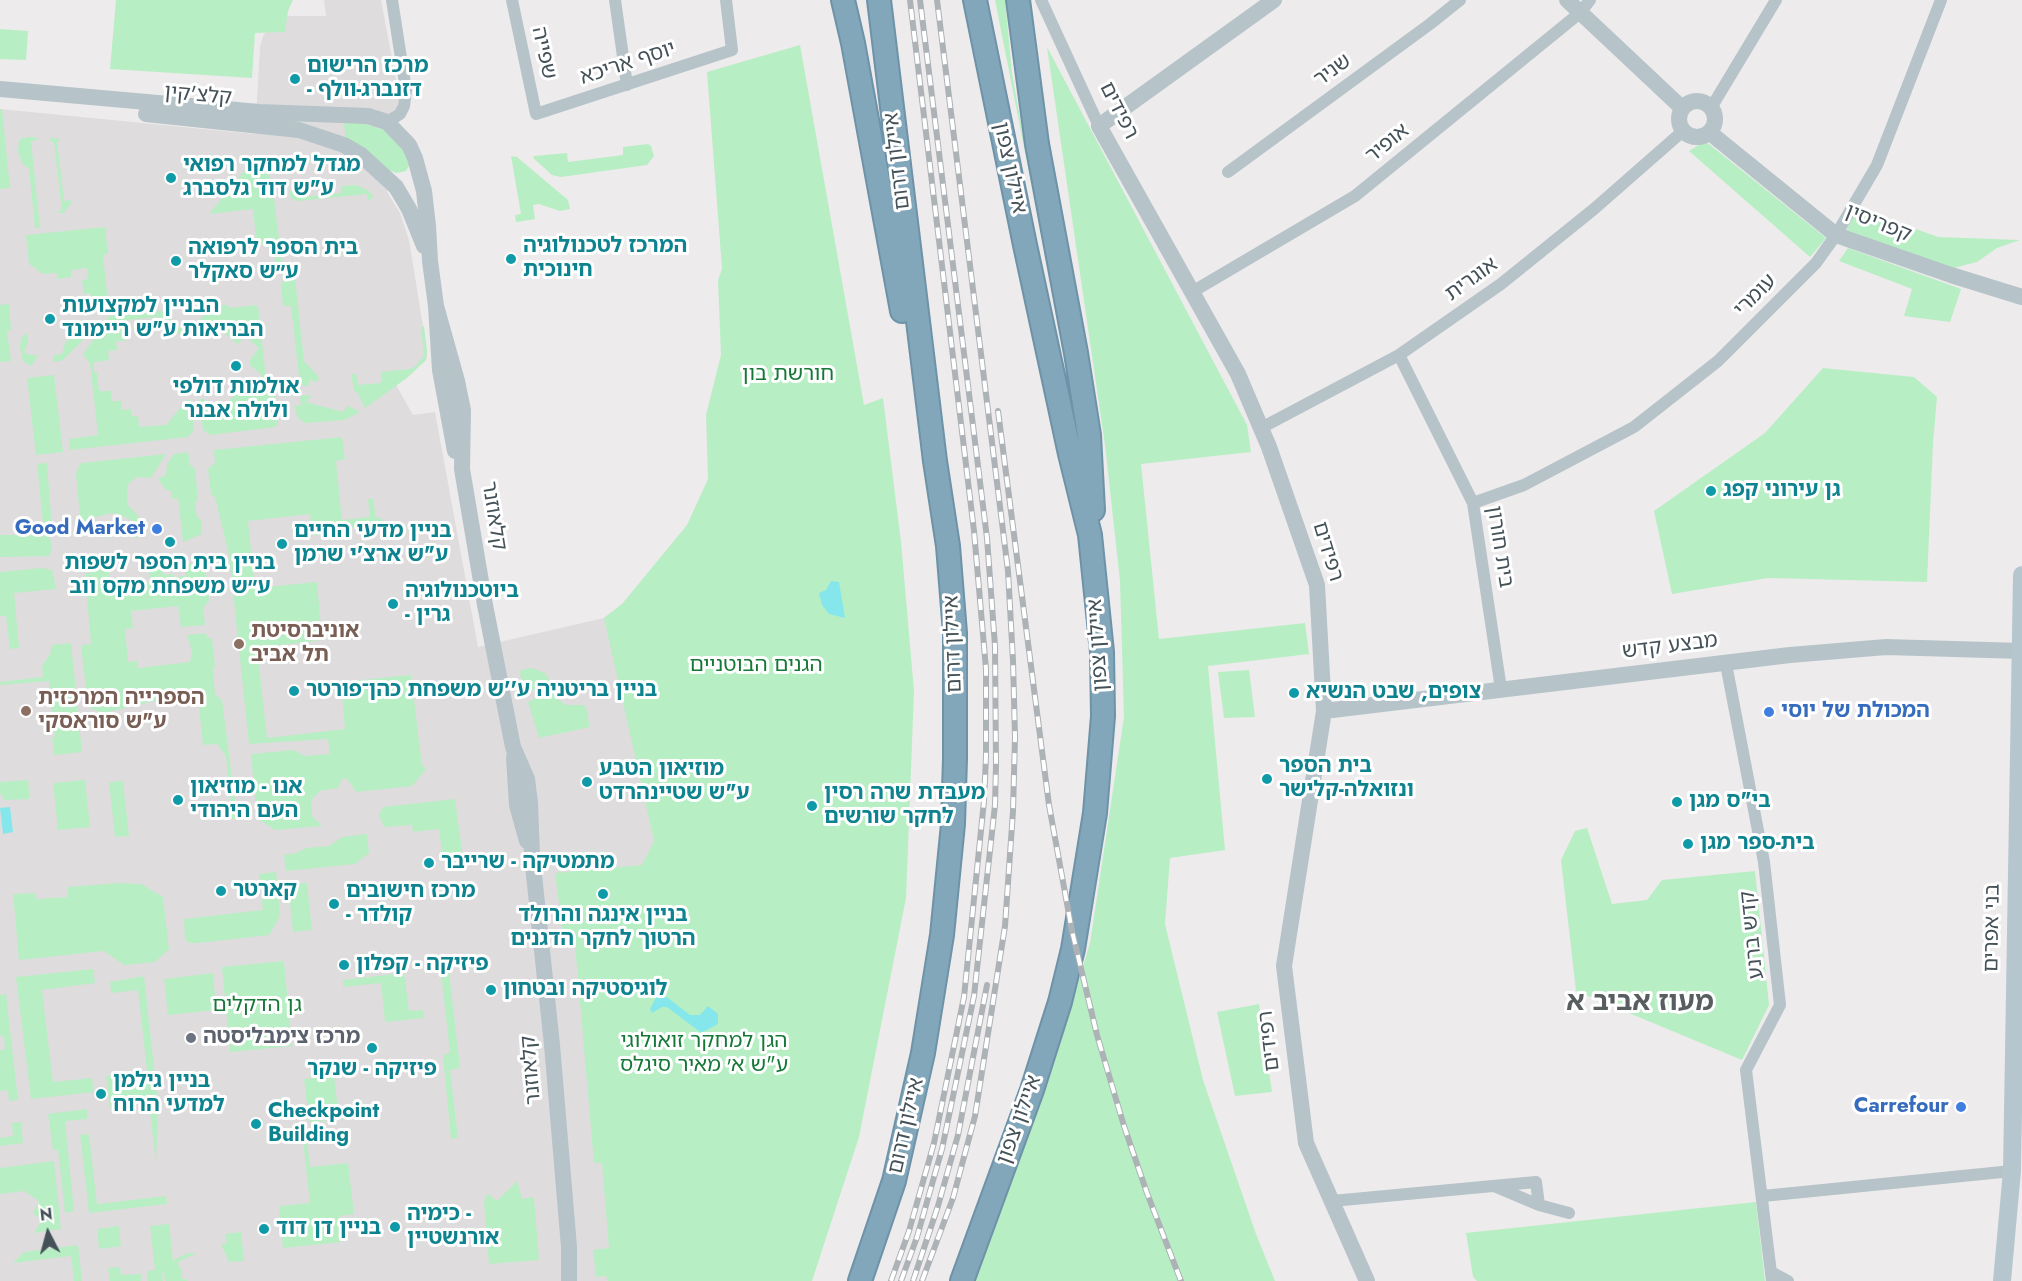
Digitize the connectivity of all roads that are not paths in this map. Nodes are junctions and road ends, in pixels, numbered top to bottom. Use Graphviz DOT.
graph roads {
  1 [pos="392,0"];
  2 [pos="512,0"];
  3 [pos="615,0"];
  4 [pos="726,0"];
  5 [pos="843,0"];
  6 [pos="879,0"];
  7 [pos="975,0"];
  8 [pos="1017,0"];
  9 [pos="1041,0"];
  10 [pos="1274,0"];
  11 [pos="1460,0"];
  12 [pos="1567,0"];
  13 [pos="1776,0"];
  14 [pos="1941,0"];
  15 [pos="1256,5"];
  16 [pos="1586,6"];
  17 [pos="627,85"];
  18 [pos="0,89"];
  19 [pos="0,101"];
  20 [pos="1682,108"];
  21 [pos="1711,108"];
  22 [pos="536,114"];
  23 [pos="343,115"];
  24 [pos="387,122"];
  25 [pos="1099,126"];
  26 [pos="1683,130"];
  27 [pos="1709,132"];
  28 [pos="344,145"];
  29 [pos="381,171"];
  30 [pos="419,172"];
  31 [pos="1228,172"];
  32 [pos="1836,235"];
  33 [pos="430,261"];
  34 [pos="1192,292"];
  35 [pos="2022,297"];
  36 [pos="1399,355"];
  37 [pos="1261,428"];
  38 [pos="1473,503"];
  39 [pos="1090,535"];
  40 [pos="948,546"];
  41 [pos="2022,575"];
  42 [pos="2021,651"];
  43 [pos="1726,664"];
  44 [pos="1501,689"];
  45 [pos="1324,711"];
  46 [pos="2017,1172"];
  47 [pos="1494,1186"];
  48 [pos="1762,1196"];
  49 [pos="1332,1201"];
  50 [pos="1539,1205"];
  51 [pos="1569,1213"];
  52 [pos="1771,1276"];
  53 [pos="569,1281"];
  54 [pos="860,1281"];
  55 [pos="962,1281"];
  56 [pos="1366,1281"];
  57 [pos="1788,1281"];
  58 [pos="2002,1281"];
  1 -- 24 [label="street"];
  2 -- 22 [label="street, שפייה"];
  3 -- 17 [label="street"];
  4 -- 17 [label="street, יוסף אריכא"];
  5 -- 40 [label="highway"];
  6 -- 40 [label="highway, איילון דרום"];
  7 -- 39 [label="highway, איילון צפון"];
  8 -- 39 [label="highway"];
  9 -- 25 [label="street, רפידים"];
  10 -- 15 [label="street"];
  11 -- 31 [label="street, שניר"];
  12 -- 16 [label="street"];
  13 -- 21 [label="street"];
  14 -- 32 [label="street, עומרי"];
  15 -- 25 [label="street"];
  16 -- 20 [label="street"];
  16 -- 34 [label="street, אופיר"];
  17 -- 22 [label="street, יוסף אריכא"];
  18 -- 23 [label="street, קלצ'קין"];
  19 -- 28 [label="street, קלצ'קין"];
  20 -- 21 [label="street"];
  20 -- 26 [label="street"];
  21 -- 27 [label="street"];
  23 -- 24 [label="street, קלצ'קין"];
  23 -- 28 [label="street"];
  24 -- 30 [label="street, קלאוזנר"];
  25 -- 34 [label="street, רפידים"];
  26 -- 27 [label="street"];
  26 -- 36 [label="street, אוגרית"];
  27 -- 32 [label="street, קפריסין"];
  28 -- 29 [label="street, קלצ'קין"];
  29 -- 30 [label="street"];
  29 -- 33 [label="street, קלאוזנר"];
  30 -- 33 [label="street, קלאוזנר"];
  32 -- 35 [label="street, קפריסין"];
  32 -- 38 [label="street, עומרי"];
  33 -- 53 [label="street, קלאוזנר"];
  34 -- 37 [label="street, רפידים"];
  36 -- 37 [label="street, אוגרית"];
  36 -- 38 [label="street, בית חורון"];
  37 -- 45 [label="street, רפידים"];
  38 -- 44 [label="street, בית חורון"];
  39 -- 55 [label="highway, איילון צפון"];
  40 -- 54 [label="highway, איילון דרום"];
  41 -- 42 [label="main road, בני אפרים"];
  42 -- 43 [label="street, מבצע קדש"];
  42 -- 46 [label="main road, בני אפרים"];
  43 -- 44 [label="street, מבצע קדש"];
  43 -- 48 [label="street, קדש ברנע"];
  44 -- 45 [label="street, מבצע קדש"];
  45 -- 49 [label="street, רפידים"];
  46 -- 48 [label="street"];
  46 -- 58 [label="main road, בני אפרים"];
  47 -- 49 [label="street"];
  47 -- 50 [label="street"];
  47 -- 50 [label="street"];
  48 -- 52 [label="street, קדש ברנע"];
  49 -- 56 [label="street, רפידים"];
  50 -- 51 [label="street"];
  52 -- 57 [label="street, קדש ברנע"];
}
